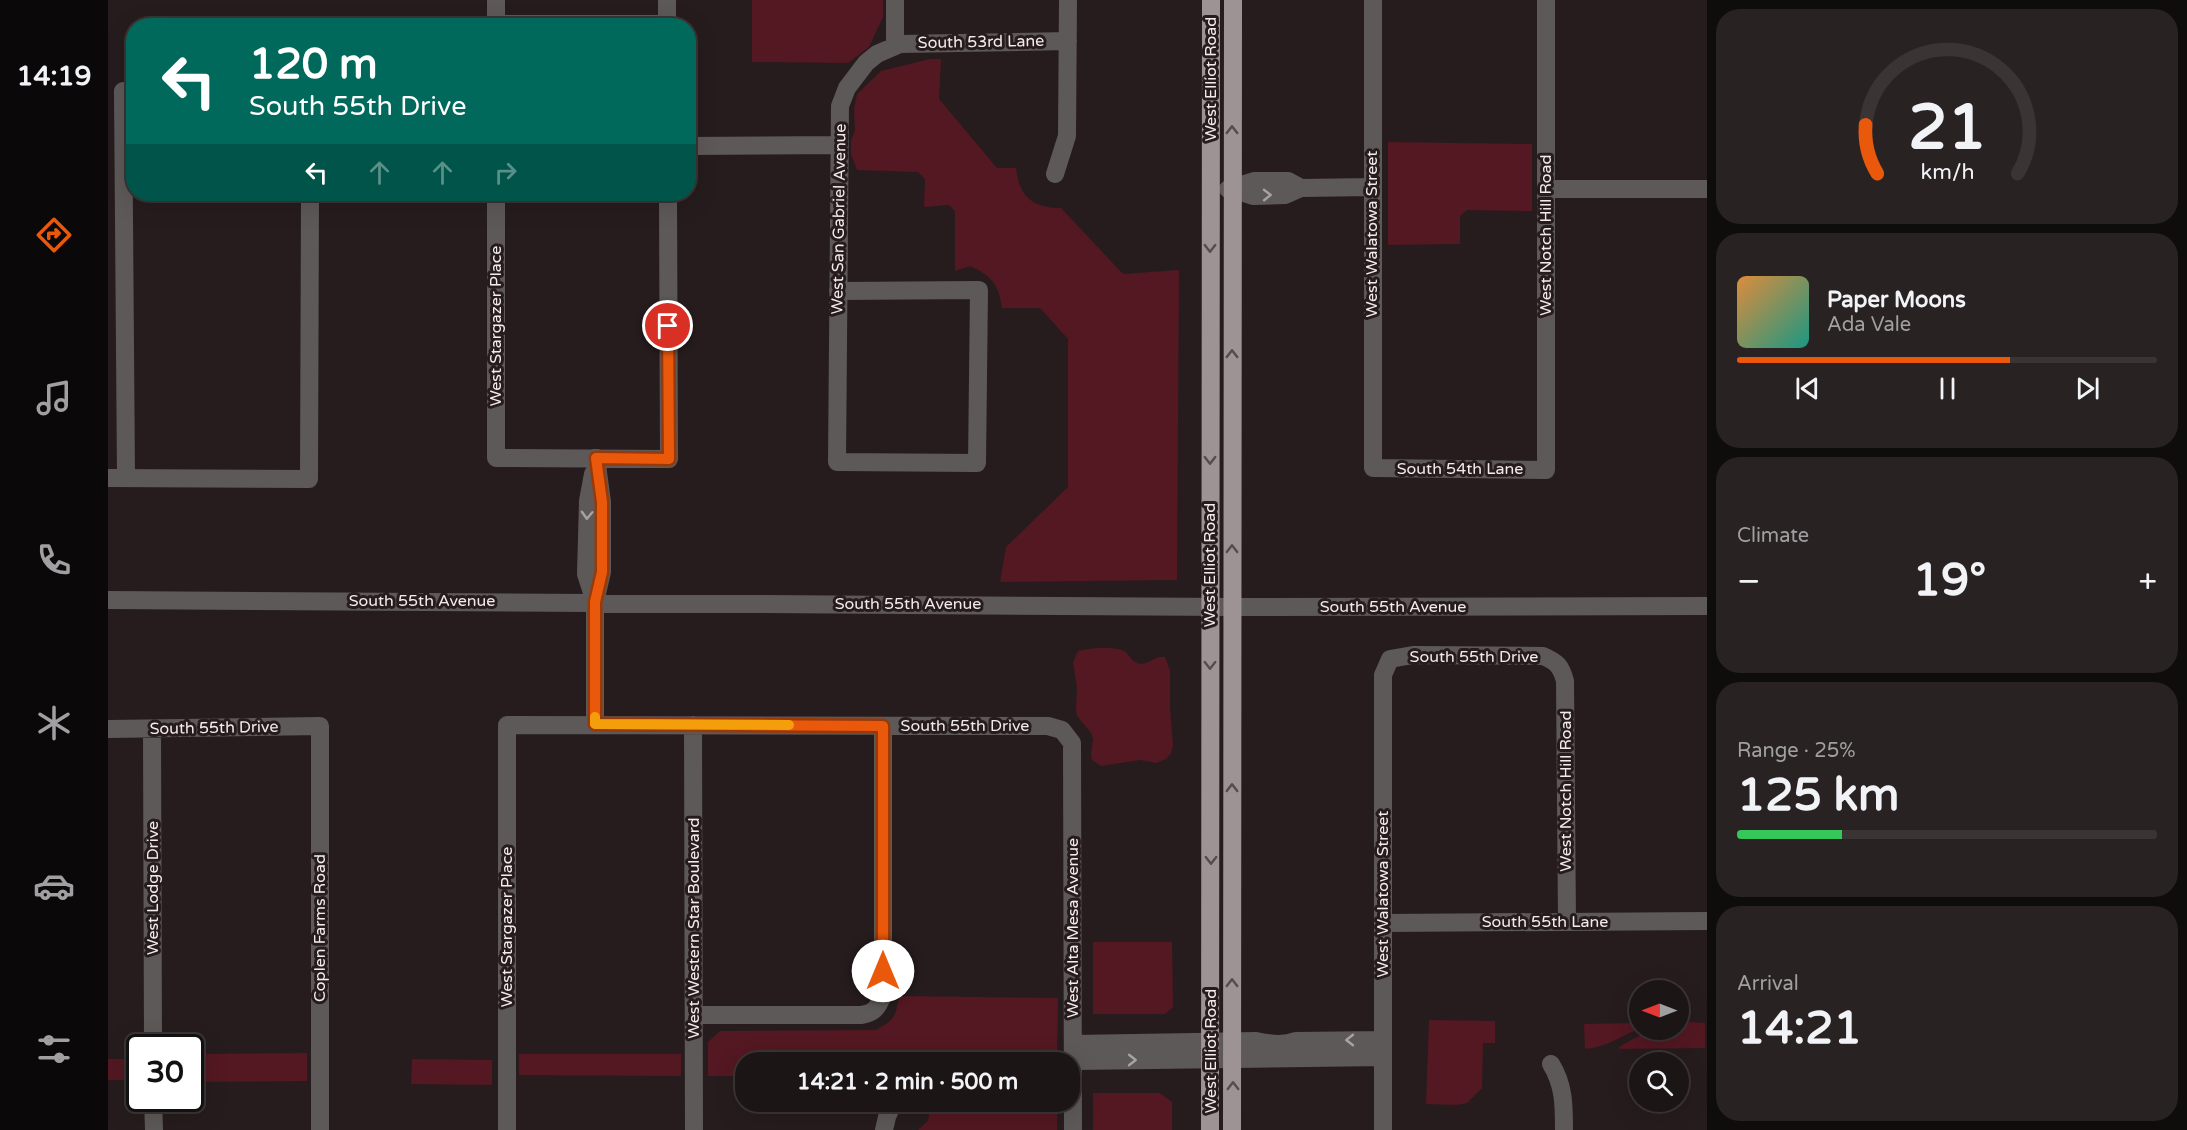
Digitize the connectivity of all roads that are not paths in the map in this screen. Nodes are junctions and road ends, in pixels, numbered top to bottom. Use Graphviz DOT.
graph roads {
  1 [pos="496,0"];
  2 [pos="667,0"];
  3 [pos="895,0"];
  4 [pos="1068,0"];
  5 [pos="1211,0"];
  6 [pos="1233,0"];
  7 [pos="1372,0"];
  8 [pos="1546,0"];
  9 [pos="496,18"];
  10 [pos="666,18"];
  11 [pos="1068,41"];
  12 [pos="895,46"];
  13 [pos="121,90"];
  14 [pos="840,145"];
  15 [pos="696,146"];
  16 [pos="1055,174"];
  17 [pos="1372,187"];
  18 [pos="1211,189"];
  19 [pos="1232,189"];
  20 [pos="1546,189"];
  21 [pos="1707,189"];
  22 [pos="310,201"];
  23 [pos="496,201"];
  24 [pos="668,201"];
  25 [pos="838,291"];
  26 [pos="596,458"];
  27 [pos="1373,468"];
  28 [pos="1546,470"];
  29 [pos="126,477"];
  30 [pos="108,478"];
  31 [pos="108,600"];
  32 [pos="595,602"];
  33 [pos="1707,606"];
  34 [pos="1210,607"];
  35 [pos="1232,607"];
  36 [pos="1390,659"];
  37 [pos="1557,662"];
  38 [pos="595,724"];
  39 [pos="507,725"];
  40 [pos="693,725"];
  41 [pos="320,726"];
  42 [pos="883,726"];
  43 [pos="108,729"];
  44 [pos="152,729"];
  45 [pos="1062,730"];
  46 [pos="1567,921"];
  47 [pos="1707,921"];
  48 [pos="1383,922"];
  49 [pos="694,1015"];
  50 [pos="153,1034"];
  51 [pos="1296,1049"];
  52 [pos="1383,1049"];
  53 [pos="1233,1050"];
  54 [pos="1210,1051"];
  55 [pos="1073,1052"];
  56 [pos="1551,1064"];
  57 [pos="153,1112"];
  58 [pos="889,1112"];
  59 [pos="1073,1112"];
  60 [pos="154,1130"];
  61 [pos="320,1130"];
  62 [pos="507,1130"];
  63 [pos="694,1130"];
  64 [pos="884,1130"];
  65 [pos="1073,1130"];
  66 [pos="1210,1130"];
  67 [pos="1232,1130"];
  68 [pos="1383,1130"];
  69 [pos="1564,1130"];
  1 -- 9 [label="street"];
  2 -- 10 [label="street"];
  3 -- 12 [label="street"];
  4 -- 11 [label="street"];
  5 -- 18 [label="main road, West Elliot Road"];
  19 -- 6 [label="main road, West Elliot Road, one-way"];
  7 -- 17 [label="street, West Walatowa Street"];
  8 -- 20 [label="street, West Notch Hill Road"];
  11 -- 12 [label="street, South 53rd Lane"];
  11 -- 16 [label="street"];
  12 -- 14 [label="street, West San Gabriel Avenue"];
  13 -- 29 [label="street"];
  14 -- 15 [label="street"];
  14 -- 25 [label="street, West San Gabriel Avenue"];
  17 -- 19 [label="street"];
  17 -- 27 [label="street, West Walatowa Street"];
  18 -- 19 [label="street"];
  18 -- 34 [label="main road, West Elliot Road, one-way"];
  35 -- 19 [label="main road, West Elliot Road, one-way"];
  20 -- 21 [label="street"];
  20 -- 28 [label="street, West Notch Hill Road"];
  22 -- 29 [label="street"];
  23 -- 26 [label="street, West Stargazer Place"];
  24 -- 26 [label="street"];
  25 -- 25 [label="street, West San Gabriel Avenue"];
  26 -- 32 [label="street"];
  27 -- 28 [label="street, South 54th Lane"];
  29 -- 30 [label="street"];
  31 -- 32 [label="street, South 55th Avenue"];
  32 -- 34 [label="street, South 55th Avenue"];
  32 -- 38 [label="street"];
  33 -- 35 [label="street, South 55th Avenue"];
  34 -- 35 [label="street, South 55th Avenue"];
  34 -- 54 [label="main road, West Elliot Road, one-way"];
  53 -- 35 [label="main road, West Elliot Road, one-way"];
  36 -- 37 [label="street, South 55th Drive"];
  36 -- 48 [label="street, West Walatowa Street"];
  37 -- 46 [label="street, West Notch Hill Road"];
  38 -- 39 [label="street, South 55th Drive"];
  38 -- 40 [label="street, South 55th Drive"];
  39 -- 62 [label="street, West Stargazer Place"];
  40 -- 42 [label="street, South 55th Drive"];
  40 -- 49 [label="street, West Western Star Boulevard"];
  41 -- 44 [label="street, South 55th Drive"];
  41 -- 61 [label="street, Coplen Farms Road"];
  42 -- 45 [label="street, South 55th Drive"];
  42 -- 49 [label="street"];
  43 -- 44 [label="street, South 55th Drive"];
  44 -- 50 [label="street, West Lodge Drive"];
  45 -- 55 [label="street, West Alta Mesa Avenue"];
  46 -- 47 [label="street, South 55th Lane"];
  46 -- 48 [label="street, South 55th Lane"];
  48 -- 52 [label="street, West Walatowa Street"];
  49 -- 63 [label="street, West Western Star Boulevard"];
  51 -- 52 [label="street"];
  51 -- 53 [label="street"];
  51 -- 53 [label="street"];
  52 -- 68 [label="street, West Walatowa Street"];
  53 -- 54 [label="street"];
  67 -- 53 [label="main road, West Elliot Road, one-way"];
  54 -- 55 [label="street"];
  54 -- 66 [label="main road, West Elliot Road"];
  56 -- 69 [label="street"];
  57 -- 60 [label="street"];
  58 -- 64 [label="street"];
  59 -- 65 [label="street, West Alta Mesa Avenue"];
}
